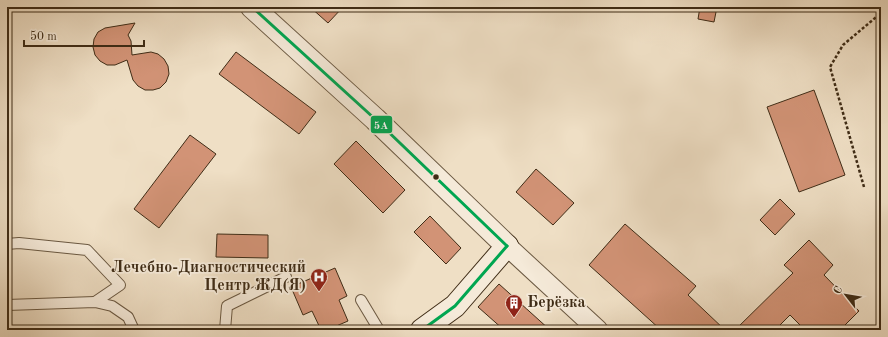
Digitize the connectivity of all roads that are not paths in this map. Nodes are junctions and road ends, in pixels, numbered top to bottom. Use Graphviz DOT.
graph roads {
  1 [pos="252,7"];
  2 [pos="7,244"];
  3 [pos="507,246"];
  4 [pos="286,277"];
  5 [pos="361,300"];
  6 [pos="95,302"];
  7 [pos="7,305"];
  8 [pos="134,330"];
  9 [pos="225,330"];
  10 [pos="379,330"];
  11 [pos="422,330"];
  12 [pos="598,330"];
  1 -- 3 [label="street"];
  2 -- 6 [label="lane"];
  3 -- 11 [label="street"];
  3 -- 12 [label="street"];
  4 -- 9 [label="lane"];
  5 -- 10 [label="lane"];
  6 -- 7 [label="lane"];
  6 -- 8 [label="lane"];
}
